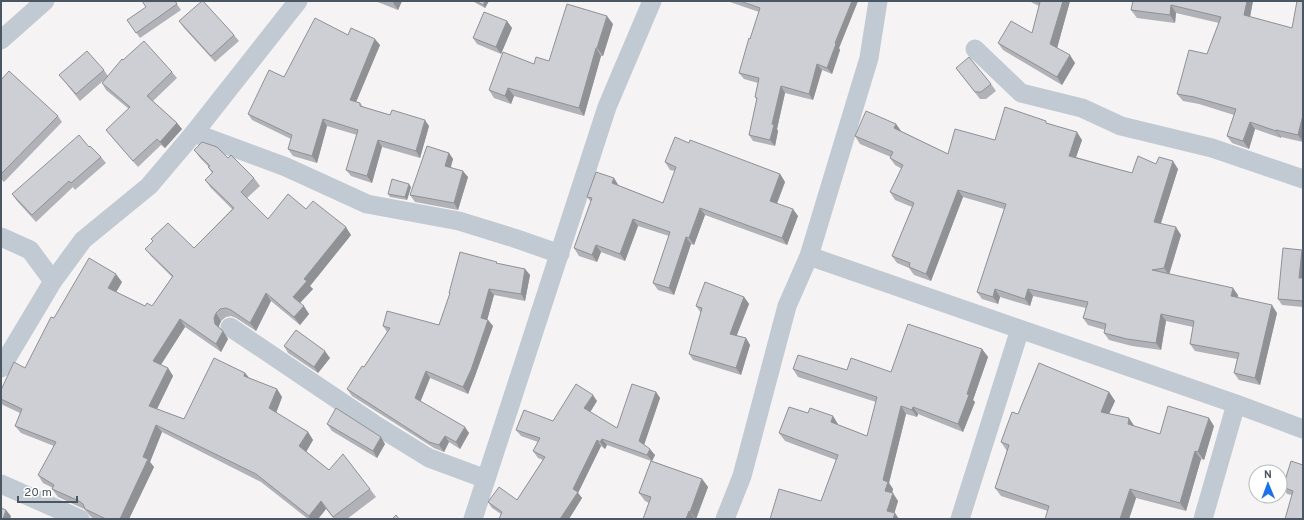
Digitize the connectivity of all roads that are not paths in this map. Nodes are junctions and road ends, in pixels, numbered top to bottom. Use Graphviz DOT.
graph roads {
  1 [pos="45,1"];
  2 [pos="298,1"];
  3 [pos="652,1"];
  4 [pos="878,1"];
  5 [pos="1,40"];
  6 [pos="975,49"];
  7 [pos="194,133"];
  8 [pos="1303,179"];
  9 [pos="1,237"];
  10 [pos="560,254"];
  11 [pos="809,256"];
  12 [pos="53,281"];
  13 [pos="230,327"];
  14 [pos="1020,329"];
  15 [pos="1,368"];
  16 [pos="1236,404"];
  17 [pos="1303,429"];
  18 [pos="486,478"];
  19 [pos="1,484"];
  20 [pos="80,519"];
  21 [pos="473,519"];
  22 [pos="725,519"];
  23 [pos="960,519"];
  24 [pos="1203,519"];
  1 -- 5 [label="street"];
  2 -- 7 [label="street"];
  3 -- 10 [label="street"];
  4 -- 11 [label="street"];
  6 -- 8 [label="street"];
  7 -- 10 [label="street"];
  7 -- 12 [label="street"];
  9 -- 12 [label="street"];
  10 -- 18 [label="street"];
  11 -- 14 [label="street"];
  11 -- 22 [label="street"];
  12 -- 15 [label="street"];
  13 -- 18 [label="street"];
  14 -- 16 [label="street"];
  14 -- 23 [label="street"];
  16 -- 17 [label="street"];
  16 -- 24 [label="street"];
  18 -- 21 [label="street"];
  19 -- 20 [label="street"];
}
